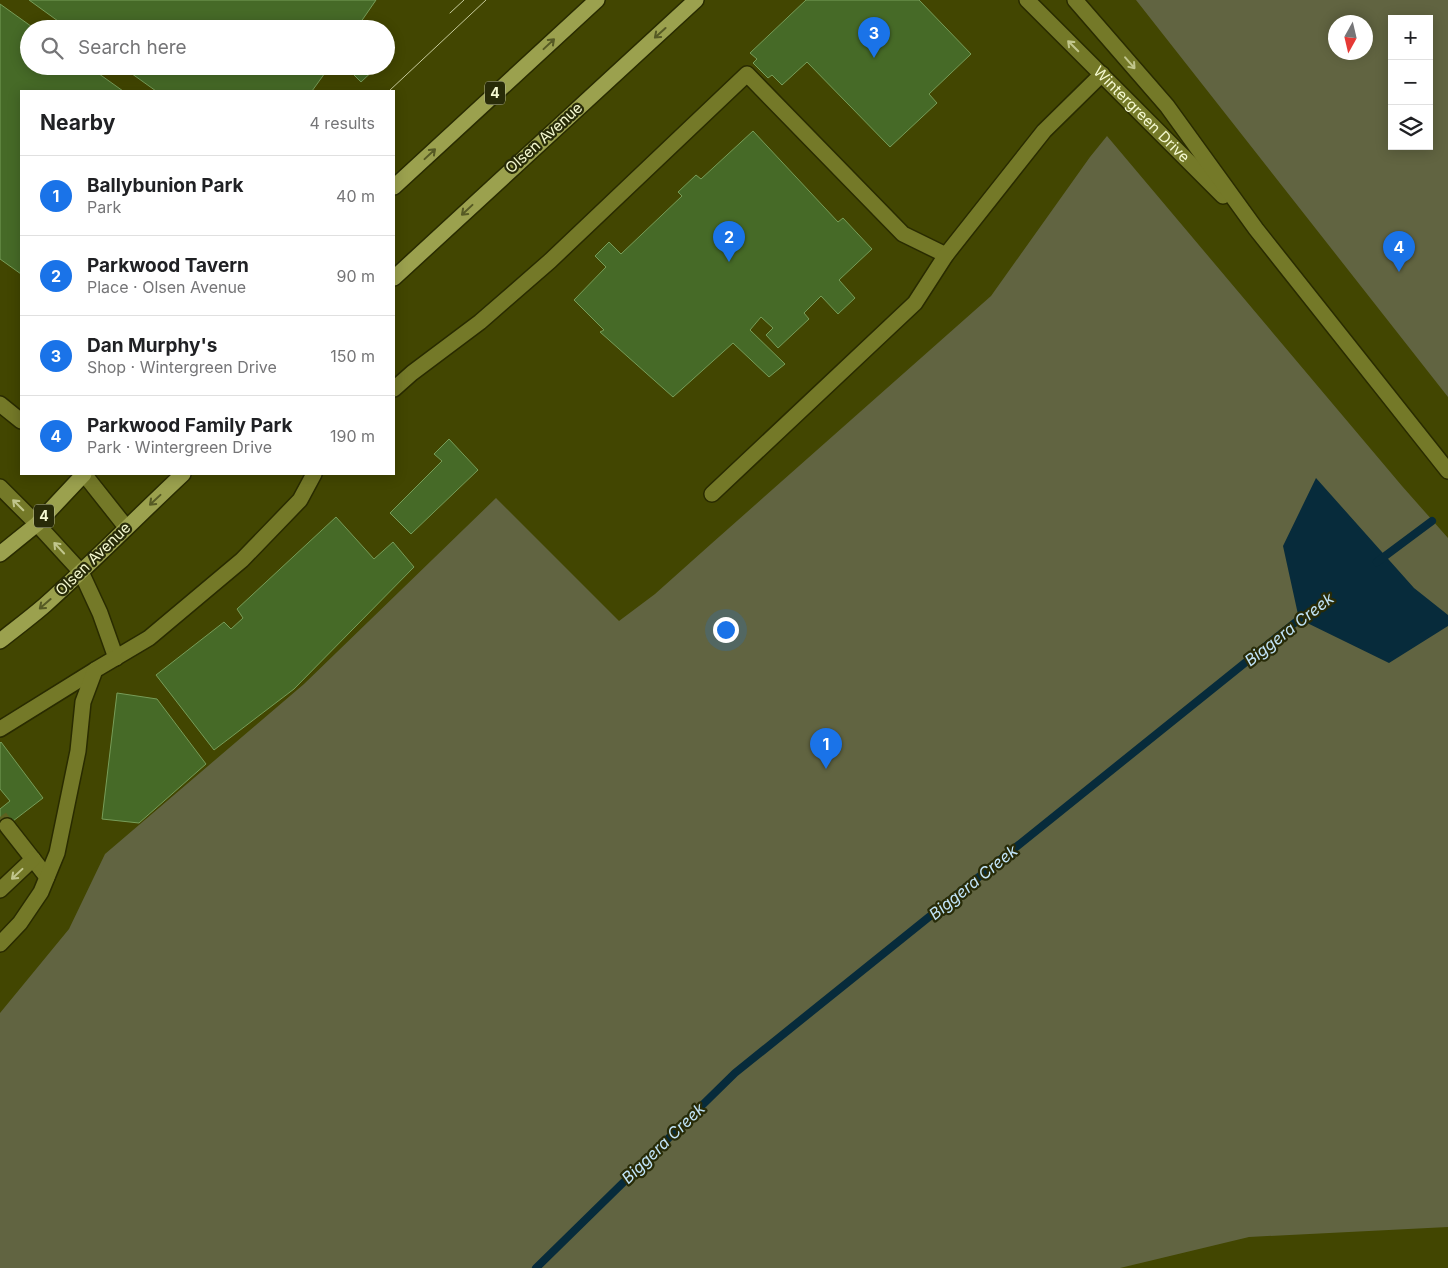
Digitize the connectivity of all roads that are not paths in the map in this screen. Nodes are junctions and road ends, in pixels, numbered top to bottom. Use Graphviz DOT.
graph roads {
  1 [pos="597,0"];
  2 [pos="696,0"];
  3 [pos="1027,0"];
  4 [pos="1075,0"];
  5 [pos="1102,74"];
  6 [pos="395,186"];
  7 [pos="1256,229"];
  8 [pos="946,256"];
  9 [pos="395,277"];
  10 [pos="395,389"];
  11 [pos="0,404"];
  12 [pos="20,420"];
  13 [pos="1448,471"];
  14 [pos="83,475"];
  15 [pos="85,475"];
  16 [pos="182,475"];
  17 [pos="313,475"];
  18 [pos="0,487"];
  19 [pos="712,494"];
  20 [pos="37,524"];
  21 [pos="126,527"];
  22 [pos="0,554"];
  23 [pos="81,572"];
  24 [pos="0,641"];
  25 [pos="116,658"];
  26 [pos="95,670"];
  27 [pos="0,729"];
  28 [pos="7,826"];
  29 [pos="33,859"];
  30 [pos="47,877"];
  31 [pos="0,890"];
  32 [pos="0,944"];
  6 -- 1 [label="main road, 4, one-way"];
  2 -- 9 [label="main road, Olsen Avenue, one-way"];
  5 -- 3 [label="street, Wintergreen Drive, one-way"];
  4 -- 7 [label="street, Wintergreen Drive, one-way"];
  5 -- 7 [label="street, Wintergreen Drive"];
  5 -- 8 [label="street"];
  7 -- 13 [label="street, Wintergreen Drive"];
  8 -- 10 [label="street"];
  8 -- 19 [label="street"];
  11 -- 12 [label="street"];
  14 -- 20 [label="main road, 4"];
  15 -- 21 [label="street"];
  16 -- 21 [label="main road, Olsen Avenue, one-way"];
  17 -- 25 [label="street"];
  20 -- 18 [label="street, one-way"];
  20 -- 22 [label="main road, 4"];
  23 -- 20 [label="street, one-way"];
  21 -- 23 [label="main road, Olsen Avenue"];
  23 -- 24 [label="main road, Olsen Avenue, one-way"];
  23 -- 25 [label="street"];
  25 -- 26 [label="street"];
  26 -- 27 [label="street"];
  26 -- 30 [label="street"];
  28 -- 29 [label="street"];
  29 -- 30 [label="street"];
  29 -- 31 [label="street, one-way"];
  30 -- 32 [label="street"];
}
